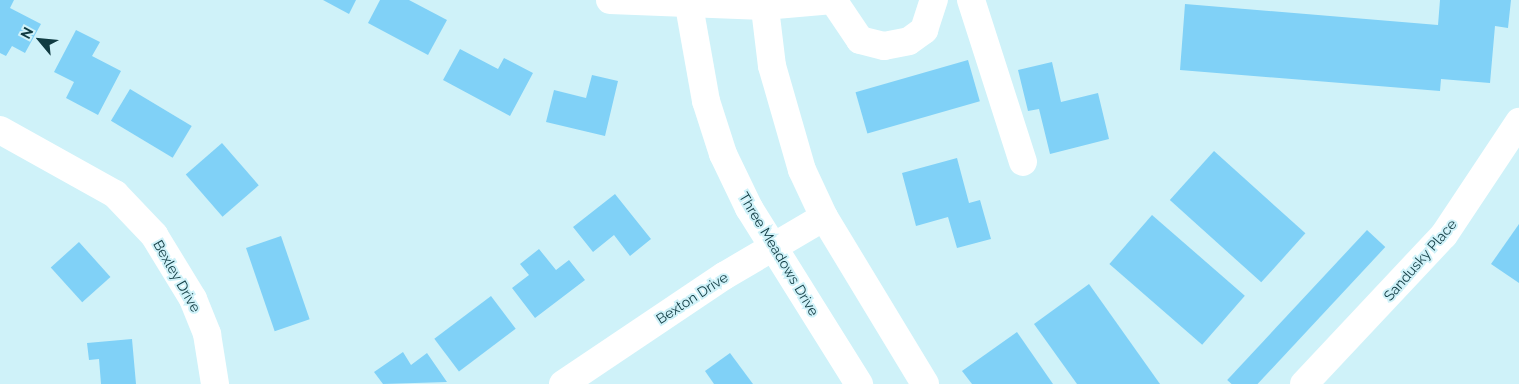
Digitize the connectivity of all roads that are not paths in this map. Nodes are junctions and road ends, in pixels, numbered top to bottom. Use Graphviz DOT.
graph roads {
  1 [pos="610,0"];
  2 [pos="833,0"];
  3 [pos="934,0"];
  4 [pos="971,0"];
  5 [pos="688,2"];
  6 [pos="764,3"];
  7 [pos="1519,122"];
  8 [pos="0,130"];
  9 [pos="1023,162"];
  10 [pos="824,217"];
  11 [pos="773,248"];
  12 [pos="216,384"];
  13 [pos="563,384"];
  14 [pos="859,384"];
  15 [pos="926,384"];
  16 [pos="1304,384"];
  1 -- 5 [label="street"];
  2 -- 3 [label="street"];
  2 -- 6 [label="street"];
  4 -- 9 [label="street"];
  5 -- 6 [label="street"];
  5 -- 11 [label="street, Three Meadows Drive"];
  6 -- 10 [label="street"];
  7 -- 16 [label="street, Sandusky Place"];
  8 -- 12 [label="street, Bexley Drive"];
  10 -- 11 [label="street, Bexton Drive"];
  10 -- 15 [label="street"];
  11 -- 13 [label="street, Bexton Drive"];
  11 -- 14 [label="street, Three Meadows Drive"];
}
